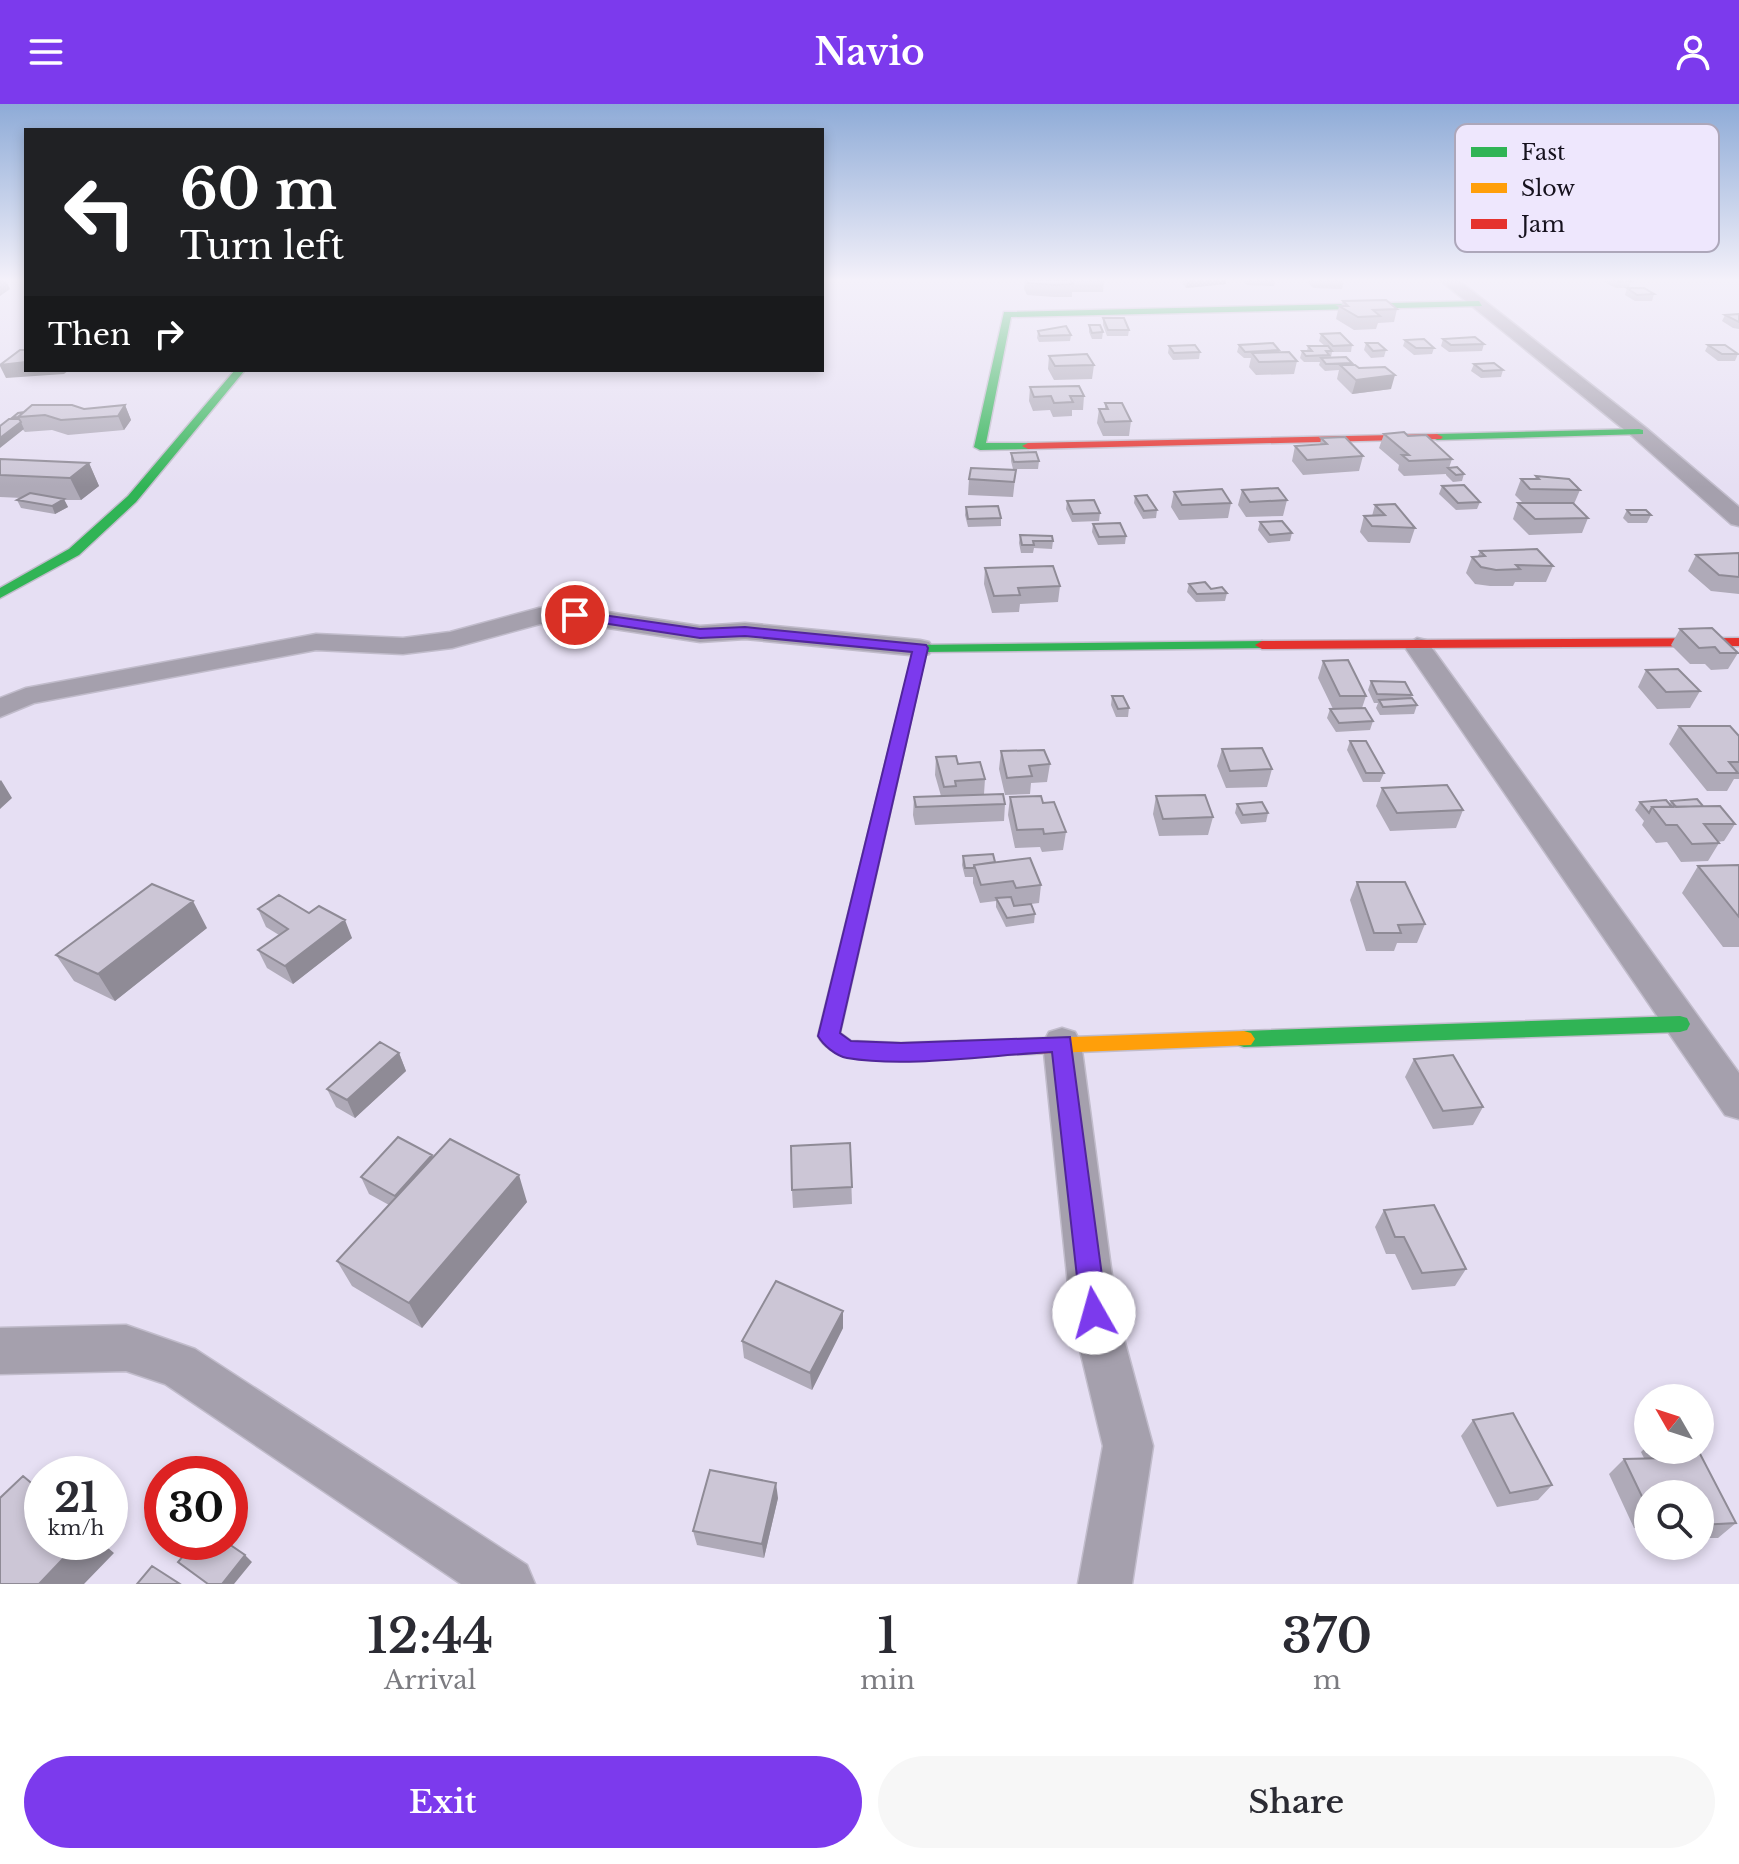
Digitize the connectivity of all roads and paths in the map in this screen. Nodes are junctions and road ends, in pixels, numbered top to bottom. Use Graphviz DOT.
graph roads {
  1 [pos="1000,349"];
  2 [pos="1535,349"];
  3 [pos="238,372"];
  4 [pos="1639,432"];
  5 [pos="1736,515"];
  6 [pos="0,594"];
  7 [pos="1739,642"];
  8 [pos="1417,646"];
  9 [pos="920,648"];
  10 [pos="0,709"];
  11 [pos="1680,1024"];
  12 [pos="1062,1043"];
  13 [pos="1739,1103"];
  14 [pos="0,1351"];
  15 [pos="508,1584"];
  16 [pos="1105,1584"];
  1 -- 4 [label="street"];
  2 -- 4 [label="street"];
  3 -- 6 [label="street"];
  4 -- 5 [label="street"];
  7 -- 8 [label="street"];
  8 -- 9 [label="street"];
  8 -- 11 [label="street"];
  9 -- 10 [label="street"];
  9 -- 12 [label="street"];
  11 -- 12 [label="street"];
  11 -- 13 [label="street"];
  12 -- 16 [label="street"];
  14 -- 15 [label="street"];
}
